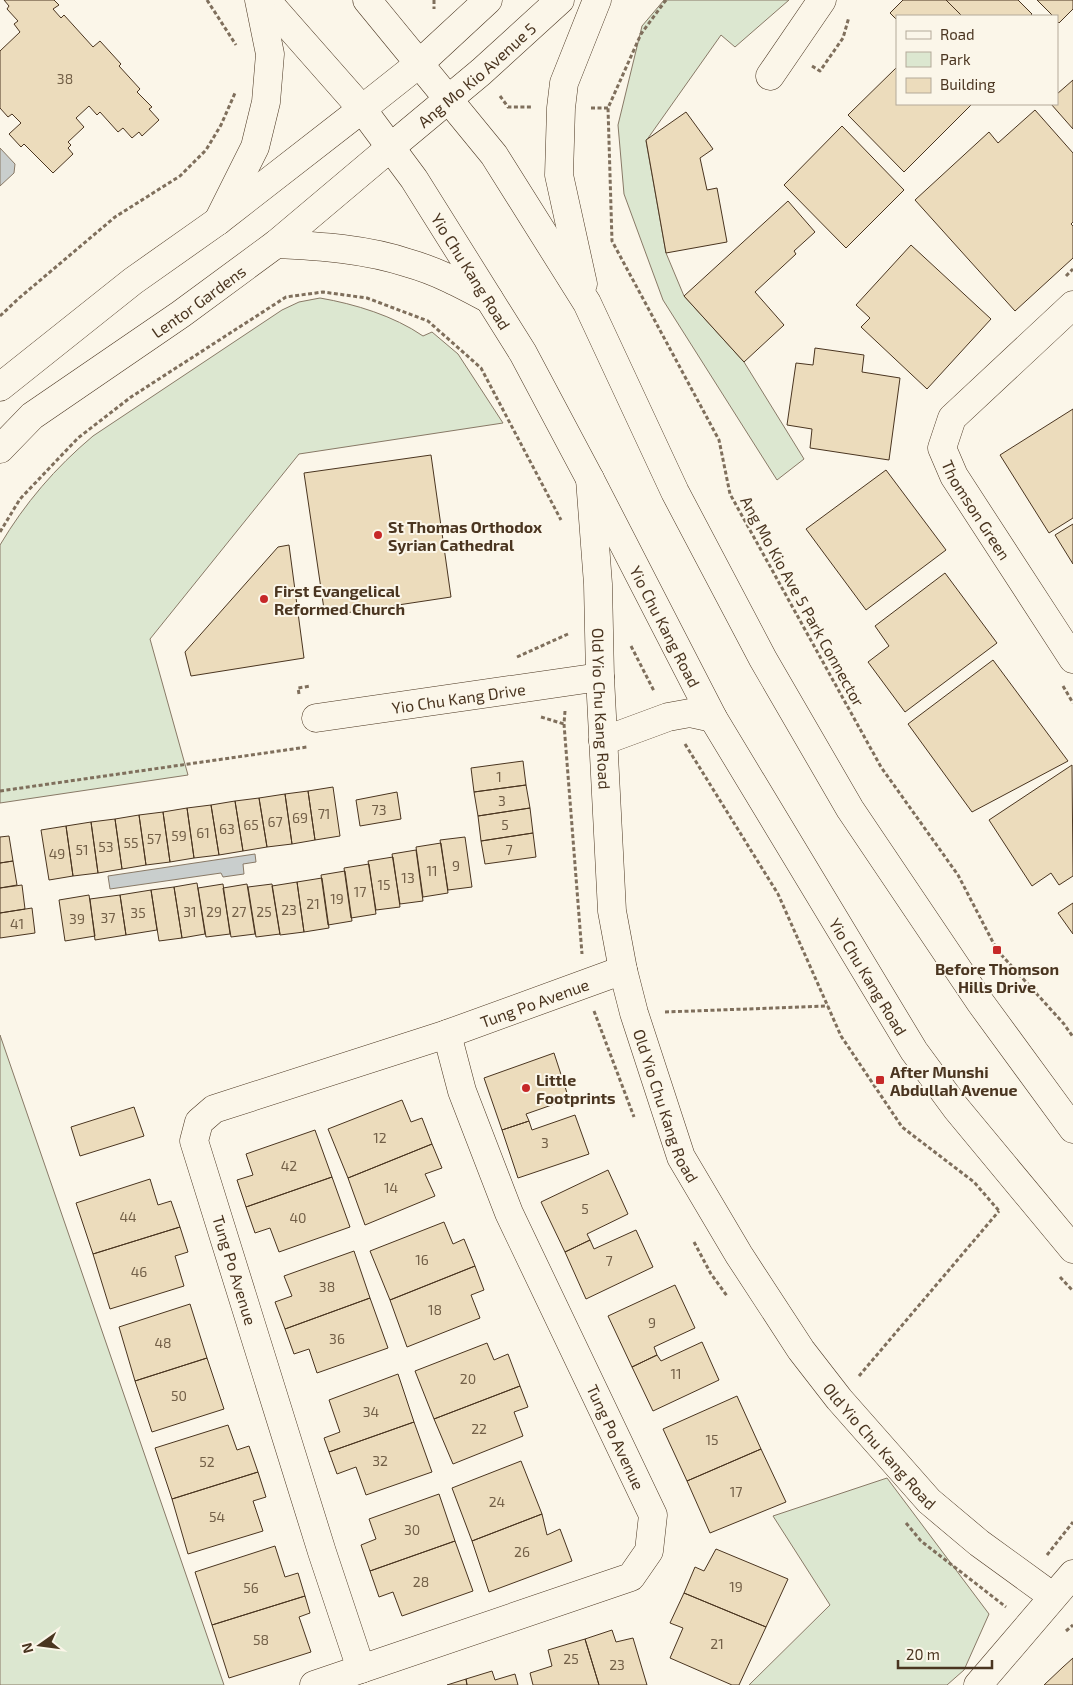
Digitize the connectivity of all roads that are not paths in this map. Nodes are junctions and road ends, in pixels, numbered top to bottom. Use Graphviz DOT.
graph roads {
  1 [pos="260,0"];
  2 [pos="266,0"];
  3 [pos="367,0"];
  4 [pos="488,0"];
  5 [pos="560,0"];
  6 [pos="597,0"];
  7 [pos="822,0"];
  8 [pos="420,64"];
  9 [pos="770,76"];
  10 [pos="449,99"];
  11 [pos="362,109"];
  12 [pos="391,147"];
  13 [pos="218,221"];
  14 [pos="276,244"];
  15 [pos="490,300"];
  16 [pos="587,303"];
  17 [pos="1073,305"];
  18 [pos="0,387"];
  19 [pos="0,449"];
  20 [pos="590,479"];
  21 [pos="1073,659"];
  22 [pos="600,677"];
  23 [pos="316,718"];
  24 [pos="713,718"];
  25 [pos="603,741"];
  26 [pos="623,970"];
  27 [pos="447,1034"];
  28 [pos="1073,1129"];
  29 [pos="1073,1249"];
  30 [pos="1073,1574"];
  31 [pos="1052,1596"];
  32 [pos="361,1669"];
  33 [pos="314,1685"];
  34 [pos="978,1685"];
  1 -- 13 [label="street"];
  2 -- 11 [label="street, Yio Chu Kang Road"];
  3 -- 8 [label="street"];
  4 -- 8 [label="street"];
  5 -- 10 [label="street, Ang Mo Kio Avenue 5"];
  6 -- 16 [label="street"];
  7 -- 9 [label="street"];
  8 -- 10 [label="street"];
  8 -- 11 [label="street"];
  10 -- 12 [label="street, Ang Mo Kio Avenue 5"];
  10 -- 16 [label="street"];
  11 -- 12 [label="street, Yio Chu Kang Road"];
  11 -- 13 [label="street"];
  12 -- 14 [label="street, Lentor Gardens"];
  12 -- 15 [label="street, Yio Chu Kang Road"];
  13 -- 18 [label="street"];
  14 -- 15 [label="street"];
  14 -- 19 [label="street, Lentor Gardens"];
  15 -- 20 [label="street, Yio Chu Kang Road"];
  16 -- 28 [label="street"];
  17 -- 21 [label="street, Thomson Green"];
  20 -- 22 [label="street, Old Yio Chu Kang Road"];
  20 -- 24 [label="street, Yio Chu Kang Road"];
  22 -- 23 [label="street, Yio Chu Kang Drive"];
  22 -- 25 [label="street, Old Yio Chu Kang Road"];
  24 -- 25 [label="street"];
  24 -- 29 [label="street, Yio Chu Kang Road"];
  25 -- 26 [label="street, Old Yio Chu Kang Road"];
  26 -- 27 [label="street, Tung Po Avenue"];
  26 -- 31 [label="street, Old Yio Chu Kang Road"];
  27 -- 32 [label="street, Tung Po Avenue"];
  27 -- 32 [label="street, Tung Po Avenue"];
  30 -- 31 [label="street"];
  31 -- 34 [label="street"];
  32 -- 33 [label="street, Tung Po Avenue"];
}
